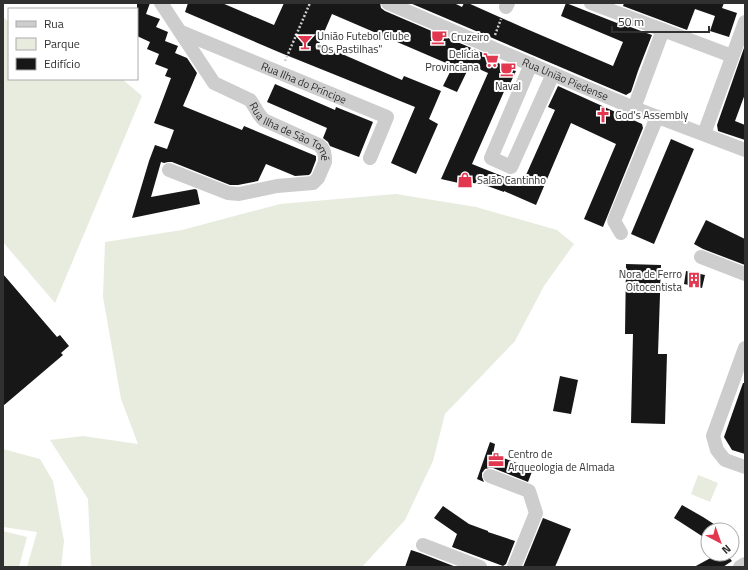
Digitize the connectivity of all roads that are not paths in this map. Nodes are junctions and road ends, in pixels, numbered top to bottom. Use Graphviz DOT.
graph roads {
  1 [pos="161,3"];
  2 [pos="390,3"];
  3 [pos="591,3"];
  4 [pos="745,22"];
  5 [pos="663,30"];
  6 [pos="181,32"];
  7 [pos="732,56"];
  8 [pos="531,64"];
  9 [pos="553,74"];
  10 [pos="634,108"];
  11 [pos="657,117"];
  12 [pos="704,134"];
  13 [pos="745,150"];
  14 [pos="370,158"];
  15 [pos="169,170"];
  16 [pos="620,233"];
  17 [pos="701,257"];
  18 [pos="745,274"];
  19 [pos="744,356"];
  20 [pos="745,467"];
  21 [pos="490,476"];
  22 [pos="423,545"];
  23 [pos="745,564"];
  24 [pos="480,567"];
  25 [pos="514,567"];
  26 [pos="740,567"];
  1 -- 6 [label="street, Rua Ilha de São Tomé"];
  2 -- 8 [label="street, Rua União Piedense"];
  3 -- 5 [label="street"];
  4 -- 7 [label="street"];
  5 -- 7 [label="street"];
  5 -- 10 [label="street"];
  6 -- 14 [label="street, Rua Ilha do Príncipe"];
  6 -- 15 [label="street, Rua Ilha de São Tomé"];
  7 -- 12 [label="street"];
  8 -- 9 [label="street, Rua União Piedense"];
  8 -- 9 [label="street"];
  9 -- 10 [label="street, Rua União Piedense"];
  10 -- 11 [label="street, Rua União Piedense"];
  11 -- 12 [label="street, Rua União Piedense"];
  11 -- 16 [label="street"];
  12 -- 13 [label="street, Rua União Piedense"];
  17 -- 18 [label="street"];
  19 -- 20 [label="street"];
  21 -- 25 [label="street"];
  22 -- 24 [label="street"];
  23 -- 26 [label="street"];
}
